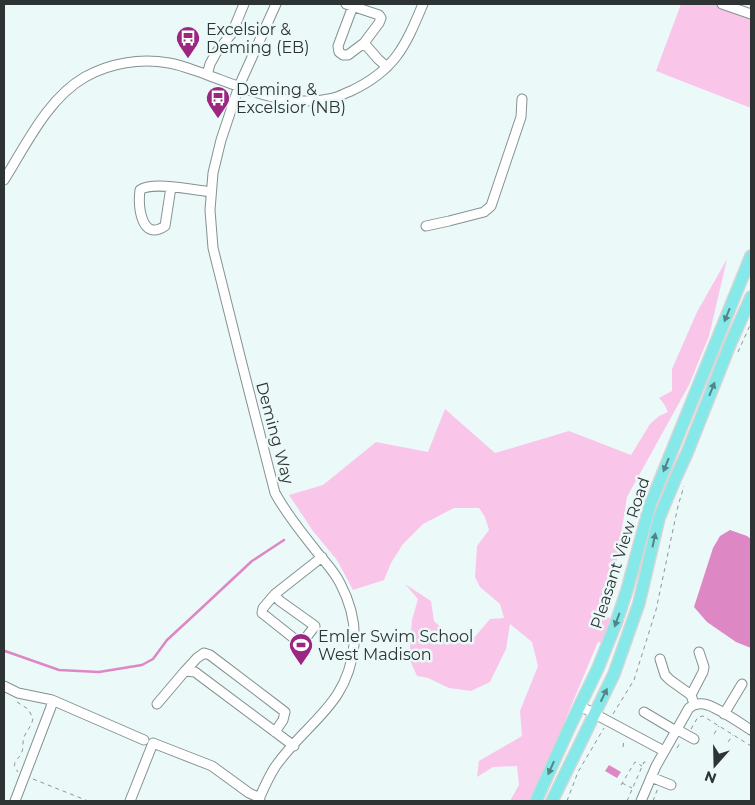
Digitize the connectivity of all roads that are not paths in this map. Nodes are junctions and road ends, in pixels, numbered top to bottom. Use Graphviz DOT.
graph roads {
  1 [pos="244,4"];
  2 [pos="276,4"];
  3 [pos="423,4"];
  4 [pos="722,4"];
  5 [pos="350,5"];
  6 [pos="751,14"];
  7 [pos="364,44"];
  8 [pos="387,67"];
  9 [pos="207,75"];
  10 [pos="240,86"];
  11 [pos="522,99"];
  12 [pos="4,180"];
  13 [pos="171,187"];
  14 [pos="211,192"];
  15 [pos="426,226"];
  16 [pos="751,256"];
  17 [pos="748,271"];
  18 [pos="751,297"];
  19 [pos="322,557"];
  20 [pos="275,594"];
  21 [pos="699,652"];
  22 [pos="660,659"];
  23 [pos="185,672"];
  24 [pos="742,684"];
  25 [pos="4,686"];
  26 [pos="691,695"];
  27 [pos="52,700"];
  28 [pos="157,704"];
  29 [pos="694,704"];
  30 [pos="580,706"];
  31 [pos="644,712"];
  32 [pos="594,714"];
  33 [pos="724,714"];
  34 [pos="676,730"];
  35 [pos="751,730"];
  36 [pos="275,732"];
  37 [pos="694,739"];
  38 [pos="144,740"];
  39 [pos="294,746"];
  40 [pos="664,751"];
  41 [pos="651,777"];
  42 [pos="671,785"];
  43 [pos="259,800"];
  44 [pos="15,801"];
  45 [pos="130,801"];
  46 [pos="536,801"];
  47 [pos="552,801"];
  48 [pos="641,801"];
  1 -- 9 [label="street"];
  2 -- 10 [label="street, Deming Way"];
  3 -- 8 [label="street"];
  4 -- 6 [label="street"];
  5 -- 7 [label="street"];
  5 -- 7 [label="street"];
  7 -- 8 [label="street"];
  8 -- 10 [label="street"];
  9 -- 10 [label="street"];
  9 -- 12 [label="street"];
  10 -- 14 [label="street, Deming Way"];
  11 -- 15 [label="street"];
  13 -- 13 [label="street"];
  13 -- 14 [label="street"];
  14 -- 19 [label="street, Deming Way"];
  16 -- 17 [label="main road, Pleasant View Road"];
  17 -- 30 [label="main road, Pleasant View Road, one-way"];
  32 -- 18 [label="main road, Pleasant View Road, one-way"];
  19 -- 20 [label="street"];
  19 -- 39 [label="street, Deming Way"];
  20 -- 20 [label="street"];
  21 -- 26 [label="street"];
  22 -- 26 [label="street"];
  23 -- 28 [label="street"];
  23 -- 36 [label="street"];
  23 -- 36 [label="street"];
  24 -- 33 [label="street"];
  25 -- 27 [label="street"];
  26 -- 29 [label="street"];
  27 -- 38 [label="street"];
  27 -- 44 [label="street"];
  29 -- 33 [label="street"];
  29 -- 34 [label="street"];
  30 -- 32 [label="street"];
  30 -- 46 [label="main road, Pleasant View Road, one-way"];
  31 -- 34 [label="street"];
  32 -- 40 [label="street"];
  32 -- 47 [label="main road, Pleasant View Road"];
  33 -- 35 [label="street"];
  34 -- 37 [label="street"];
  34 -- 40 [label="street"];
  36 -- 39 [label="street"];
  39 -- 43 [label="street, Deming Way"];
  40 -- 41 [label="street"];
  41 -- 42 [label="street"];
  41 -- 48 [label="street"];
  43 -- 45 [label="street"];
}
